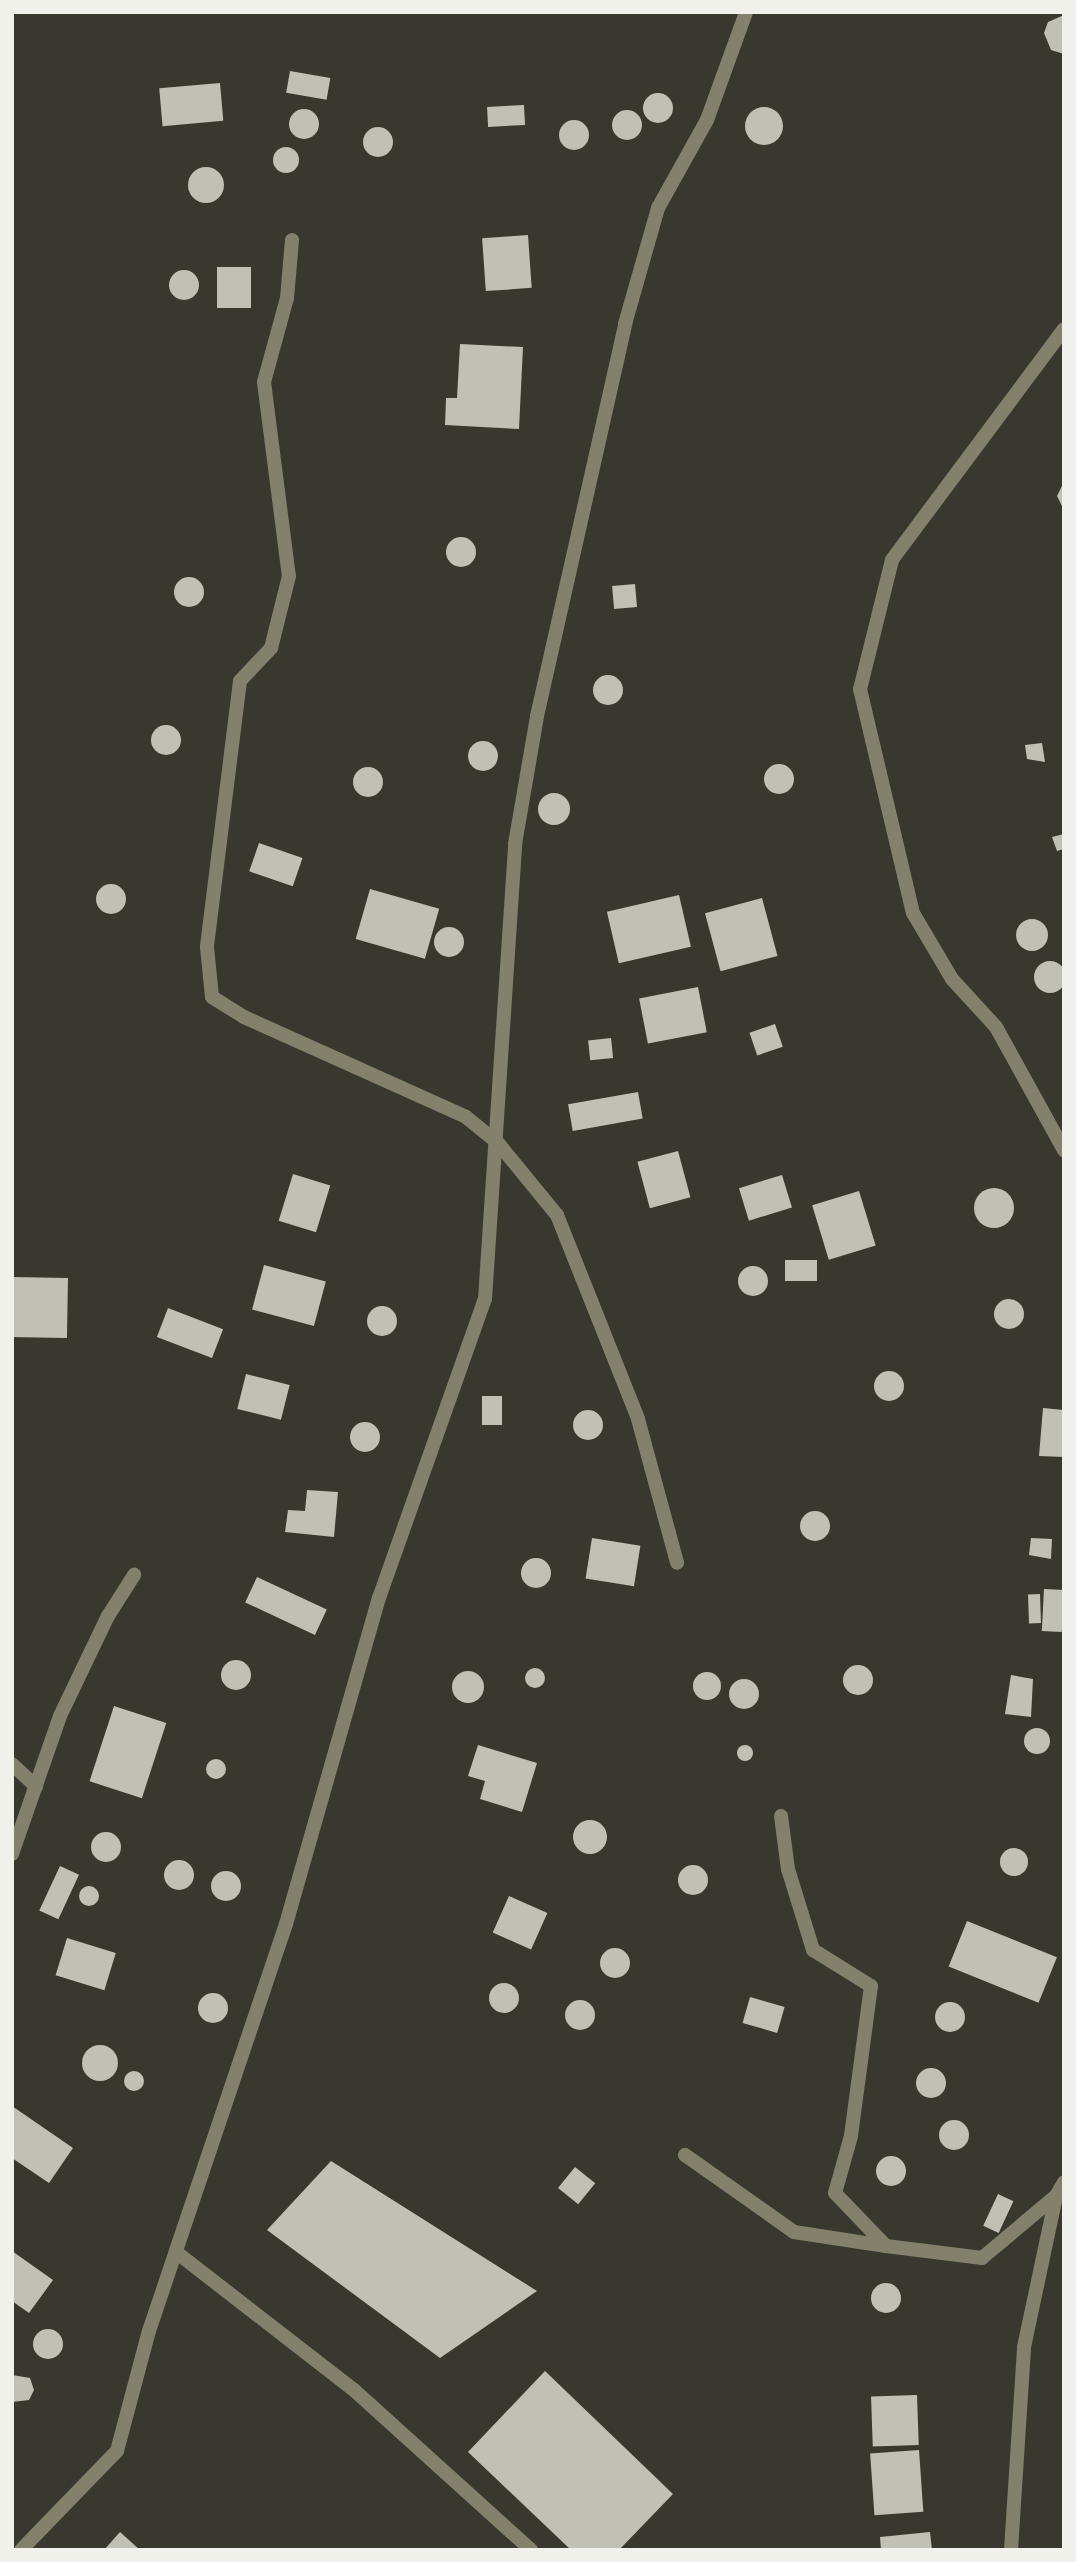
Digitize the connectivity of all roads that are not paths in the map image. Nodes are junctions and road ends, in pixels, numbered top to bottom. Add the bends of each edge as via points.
1 (746, 12) edge
2 (292, 240) dead end
3 (1064, 329) edge
4 (498, 1143) junction
5 (1064, 1150) edge
6 (677, 1563) dead end
7 (134, 1575) dead end
8 (12, 1763) edge
9 (36, 1786) junction
10 (781, 1816) dead end
11 (12, 1854) edge
12 (685, 2155) dead end
13 (1064, 2182) edge
14 (1056, 2196) junction
15 (886, 2246) junction
16 (176, 2252) junction
17 (20, 2550) edge
18 (531, 2550) edge
19 (1011, 2550) edge

1 - 4 street via 707,120 658,208 583,505 514,844
2 - 4 street via 286,298 264,382 289,576 271,648 240,681 207,947 212,997 244,1017 466,1117
3 - 5 street via 892,560 860,689 913,912 952,979 996,1027
4 - 6 street via 557,1215 638,1419
4 - 16 street via 485,1299 379,1598 286,1924
7 - 9 street via 108,1616 60,1716
8 - 9 street
9 - 11 street
10 - 15 street via 788,1869 813,1950 870,1986 851,2136 835,2193
12 - 15 street via 794,2232
13 - 14 street
14 - 15 street via 982,2259
14 - 19 street via 1024,2347
16 - 17 street via 117,2451
16 - 18 street via 354,2390

